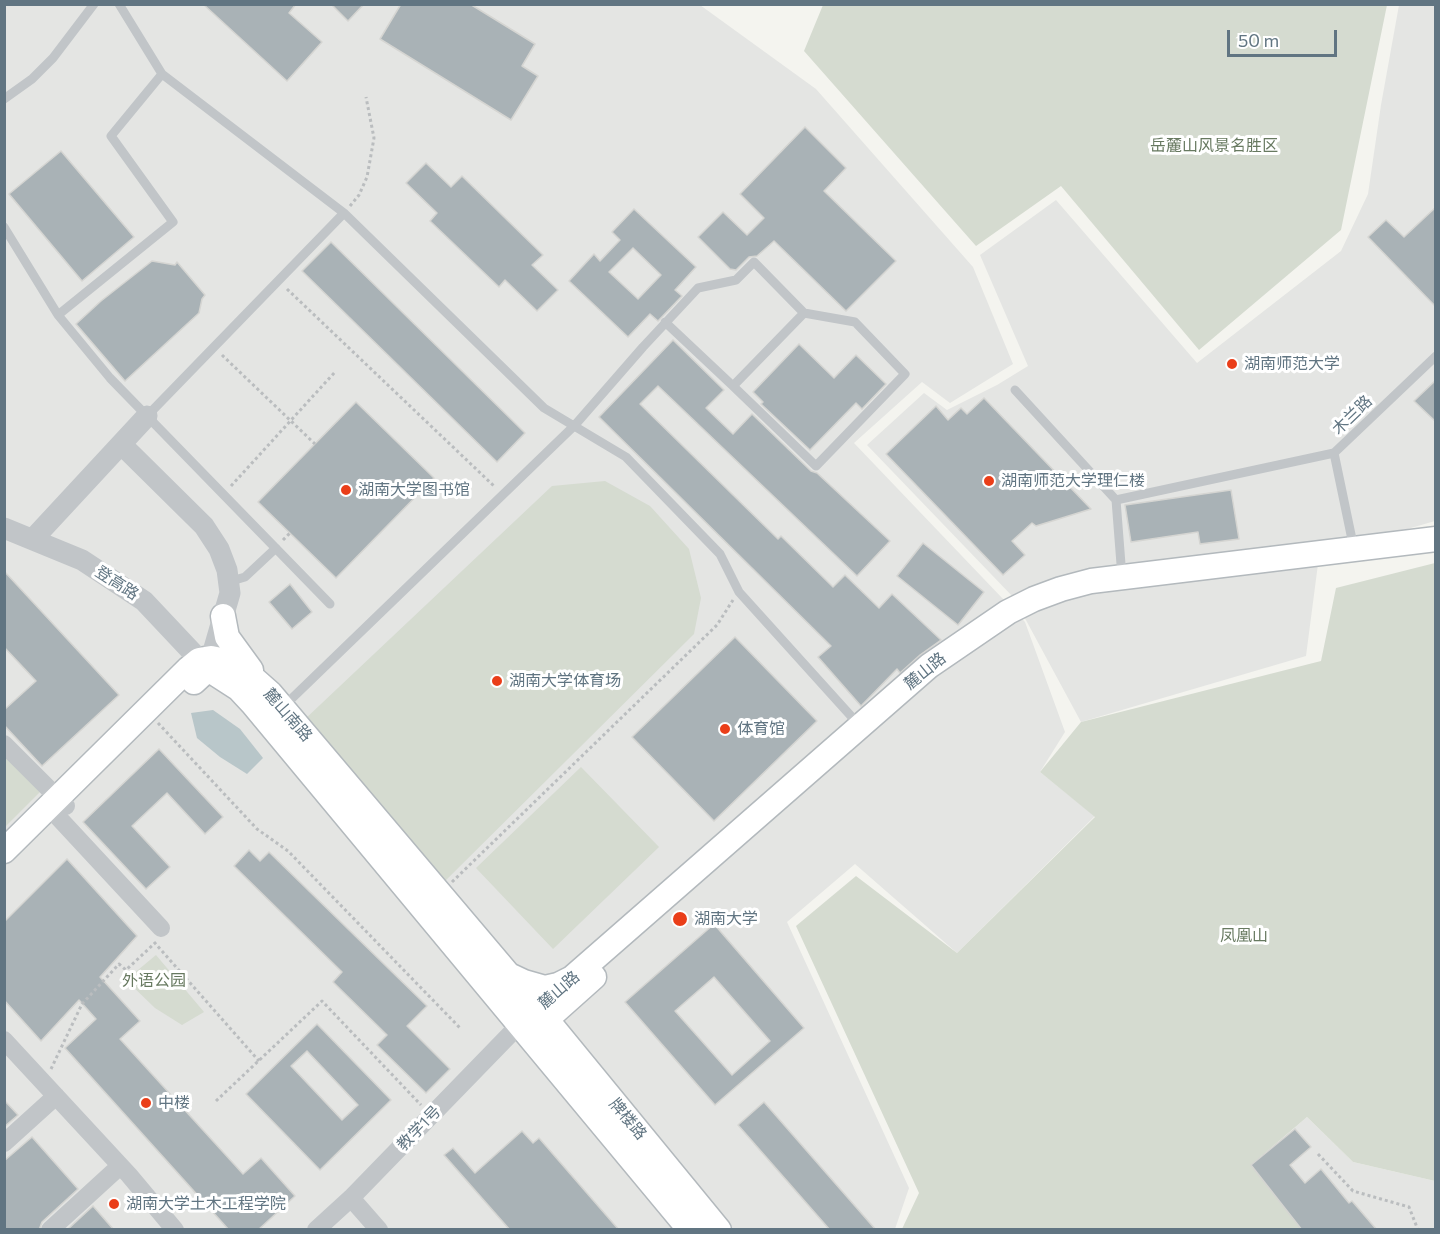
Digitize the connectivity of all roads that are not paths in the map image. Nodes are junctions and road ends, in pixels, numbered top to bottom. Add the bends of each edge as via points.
1 (94, 4) edge
2 (119, 4) edge
3 (162, 74) junction
4 (4, 99) edge
5 (344, 213) junction
6 (4, 227) edge
7 (804, 313) junction
8 (58, 315) junction
9 (665, 322) junction
10 (1436, 356) edge
11 (733, 386) junction
12 (1015, 390) dead end
13 (147, 416) junction
14 (575, 425) junction
15 (121, 444) junction
16 (1334, 453) junction
17 (1116, 500) junction
18 (4, 528) edge
19 (33, 539) junction
20 (1436, 539) edge
21 (276, 548) junction
22 (1354, 549) junction
23 (1436, 551) edge
24 (1122, 577) junction
25 (228, 582) junction
26 (330, 604) dead end
27 (223, 616) junction
28 (206, 662) junction
29 (276, 700) junction
30 (860, 726) junction
31 (4, 744) edge
32 (60, 806) junction
33 (4, 851) edge
34 (4, 869) edge
35 (158, 936) road end
36 (507, 974) junction
37 (577, 983) junction
38 (533, 1022) junction
39 (4, 1040) edge
40 (572, 1052) junction
41 (50, 1089) junction
42 (4, 1143) edge
43 (120, 1166) junction
44 (351, 1198) junction
45 (50, 1230) edge
46 (175, 1230) edge
47 (316, 1230) edge
48 (379, 1230) edge
49 (690, 1230) edge
50 (719, 1230) edge

1 - 4 lane via 53,58
2 - 3 lane
3 - 5 lane
3 - 8 lane via 111,136 173,222
5 - 13 lane
5 - 14 lane via 544,408
6 - 8 lane
7 - 9 lane via 754,262 736,280 698,288
7 - 11 lane
7 - 11 lane via 855,322 905,374 816,466
8 - 13 lane
9 - 11 lane
9 - 14 lane
10 - 16 lane, 木兰路
12 - 17 lane
13 - 15 street
13 - 21 lane
14 - 29 lane
14 - 30 lane via 626,457 720,554 739,592
15 - 19 street
15 - 25 street via 204,526 219,549
16 - 17 lane
16 - 22 lane, 木兰路
17 - 24 lane
18 - 19 street, 登高路
19 - 28 street, 登高路 via 82,560 144,601
20 - 22 main road, 麓山路
21 - 25 lane via 245,577
21 - 26 lane
22 - 24 main road, 麓山路
23 - 37 main road, 麓山路 via 1100,592 1029,616 938,676
24 - 30 main road, 麓山路 via 1061,589 1008,612 929,666
25 - 27 street via 230,593
27 - 28 street
27 - 29 main road via 232,645
28 - 29 main road, 麓山南路 via 230,662
28 - 32 main road
28 - 32 main road via 155,719
28 - 38 main road, 麓山南路 via 253,704
29 - 36 main road, 麓山南路
30 - 37 main road, 麓山路
31 - 32 street
32 - 33 main road
32 - 34 main road
32 - 35 street
36 - 37 main road via 545,988
36 - 38 main road, 麓山南路
37 - 38 main road, 麓山路
37 - 40 main road via 565,1017
38 - 40 main road, 牌楼路
38 - 44 street, 教学1号 via 431,1116
38 - 49 main road, 牌楼路
39 - 41 street
40 - 50 main road, 牌楼路
41 - 42 street
41 - 43 street
43 - 45 street
43 - 46 street
44 - 47 street, 教学1号
44 - 48 street

